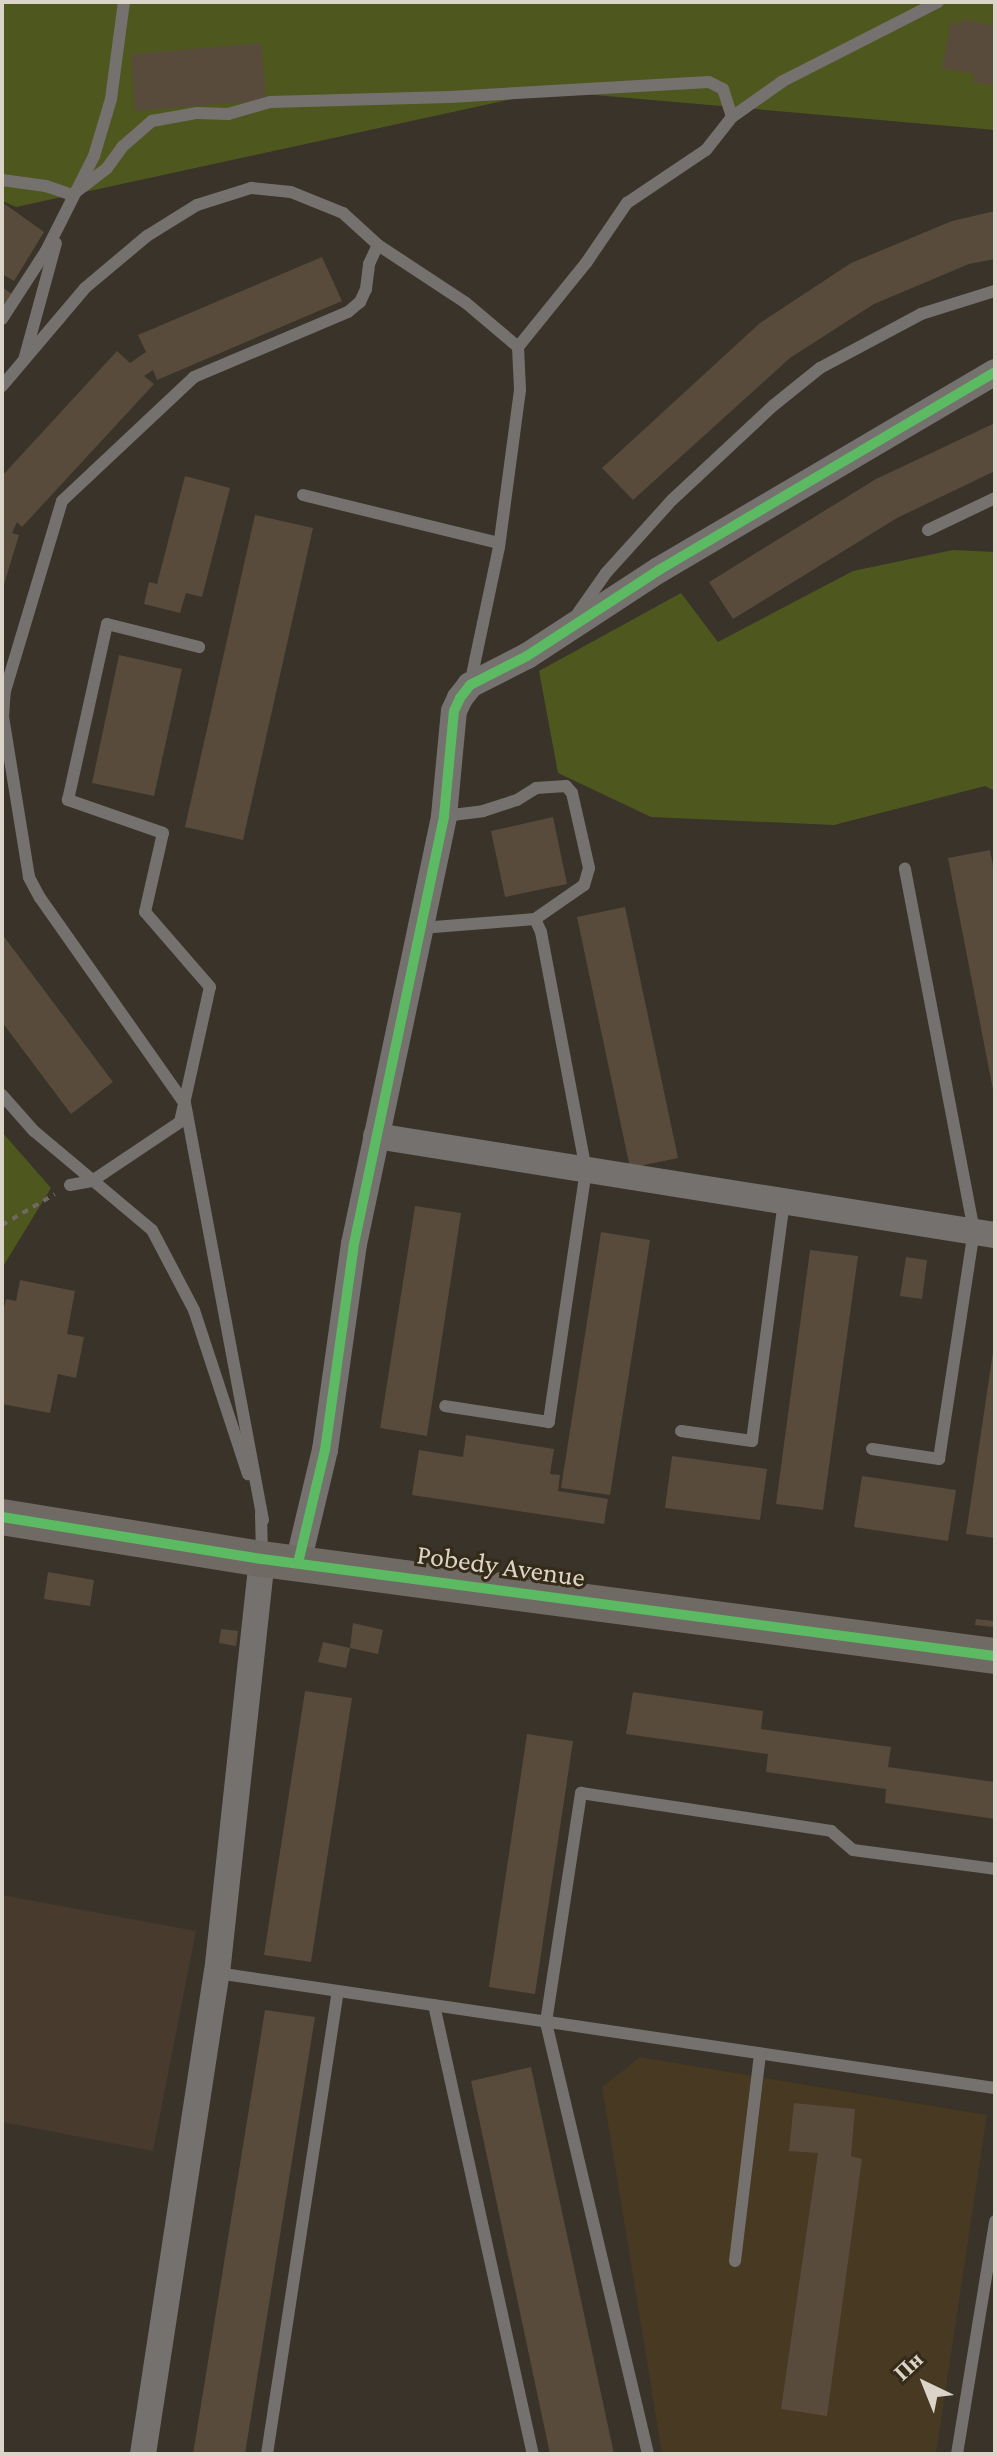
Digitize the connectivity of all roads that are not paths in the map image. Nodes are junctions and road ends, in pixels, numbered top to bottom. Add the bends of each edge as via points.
1 (124, 2) edge
2 (938, 2) edge
3 (732, 117) junction
4 (2, 180) edge
5 (72, 195) junction
6 (378, 245) junction
7 (995, 291) edge
8 (2, 319) edge
9 (518, 347) junction
10 (23, 364) junction
11 (995, 372) edge
12 (2, 386) edge
13 (303, 495) dead end
14 (995, 498) edge
15 (928, 530) dead end
16 (499, 543) junction
17 (564, 632) junction
18 (199, 647) dead end
19 (470, 685) junction
20 (444, 816) junction
21 (905, 868) dead end
22 (535, 919) junction
23 (421, 928) junction
24 (2, 1095) edge
25 (185, 1104) junction
26 (376, 1136) junction
27 (586, 1170) junction
28 (92, 1181) junction
29 (70, 1185) road end
30 (784, 1201) junction
31 (984, 1233) edge
32 (445, 1406) dead end
33 (681, 1431) dead end
34 (872, 1449) dead end
35 (2, 1517) edge
36 (263, 1520) junction
37 (262, 1559) junction
38 (298, 1563) junction
39 (995, 1656) edge
40 (995, 1869) edge
41 (217, 1973) junction
42 (338, 1991) junction
43 (434, 2005) junction
44 (546, 2022) junction
45 (760, 2054) junction
46 (995, 2088) edge
47 (995, 2221) edge
48 (735, 2261) dead end
49 (143, 2454) edge
50 (267, 2454) edge
51 (533, 2454) edge
52 (648, 2454) edge
53 (957, 2454) edge

1 - 5 lane via 111,99 94,156
2 - 3 lane via 783,81
3 - 5 lane via 723,89 709,82 270,102 228,114 152,121
3 - 9 lane via 706,150 627,203
4 - 5 lane
5 - 8 lane via 46,251
5 - 10 lane
6 - 9 lane via 466,303
6 - 10 lane via 343,213 291,192 251,188 197,205 147,236 85,288
6 - 25 lane via 366,289 348,312 194,377 62,501 5,691 3,717 29,877
7 - 17 lane via 921,314 820,368 672,500 606,573
9 - 16 lane via 520,390
10 - 12 lane
11 - 17 street via 659,570
13 - 16 lane
14 - 15 lane
16 - 19 lane
17 - 19 street
18 - 25 lane via 107,624 68,800 163,833 145,912 210,987
19 - 20 street via 454,711
20 - 22 lane via 483,811 536,788 566,786 589,868 584,885
20 - 23 street
21 - 31 lane
22 - 23 lane
22 - 27 lane
23 - 26 street
24 - 28 lane
25 - 28 lane via 180,1122
25 - 36 lane
26 - 27 street
26 - 38 street via 354,1244 325,1450
27 - 30 street
27 - 32 lane via 549,1422
28 - 29 lane
28 - 36 lane via 152,1230 194,1310
30 - 31 street
30 - 33 lane via 752,1441
31 - 34 lane via 939,1459
35 - 37 street, Pobedy Avenue
36 - 37 lane
37 - 38 street, Pobedy Avenue
37 - 41 street
38 - 39 street, Pobedy Avenue
40 - 44 lane via 853,1850 831,1831 581,1793
41 - 42 lane
41 - 49 street
42 - 43 lane
42 - 50 lane
43 - 44 lane
43 - 51 lane
44 - 45 lane
44 - 52 lane
45 - 46 lane
45 - 48 lane
47 - 53 lane

